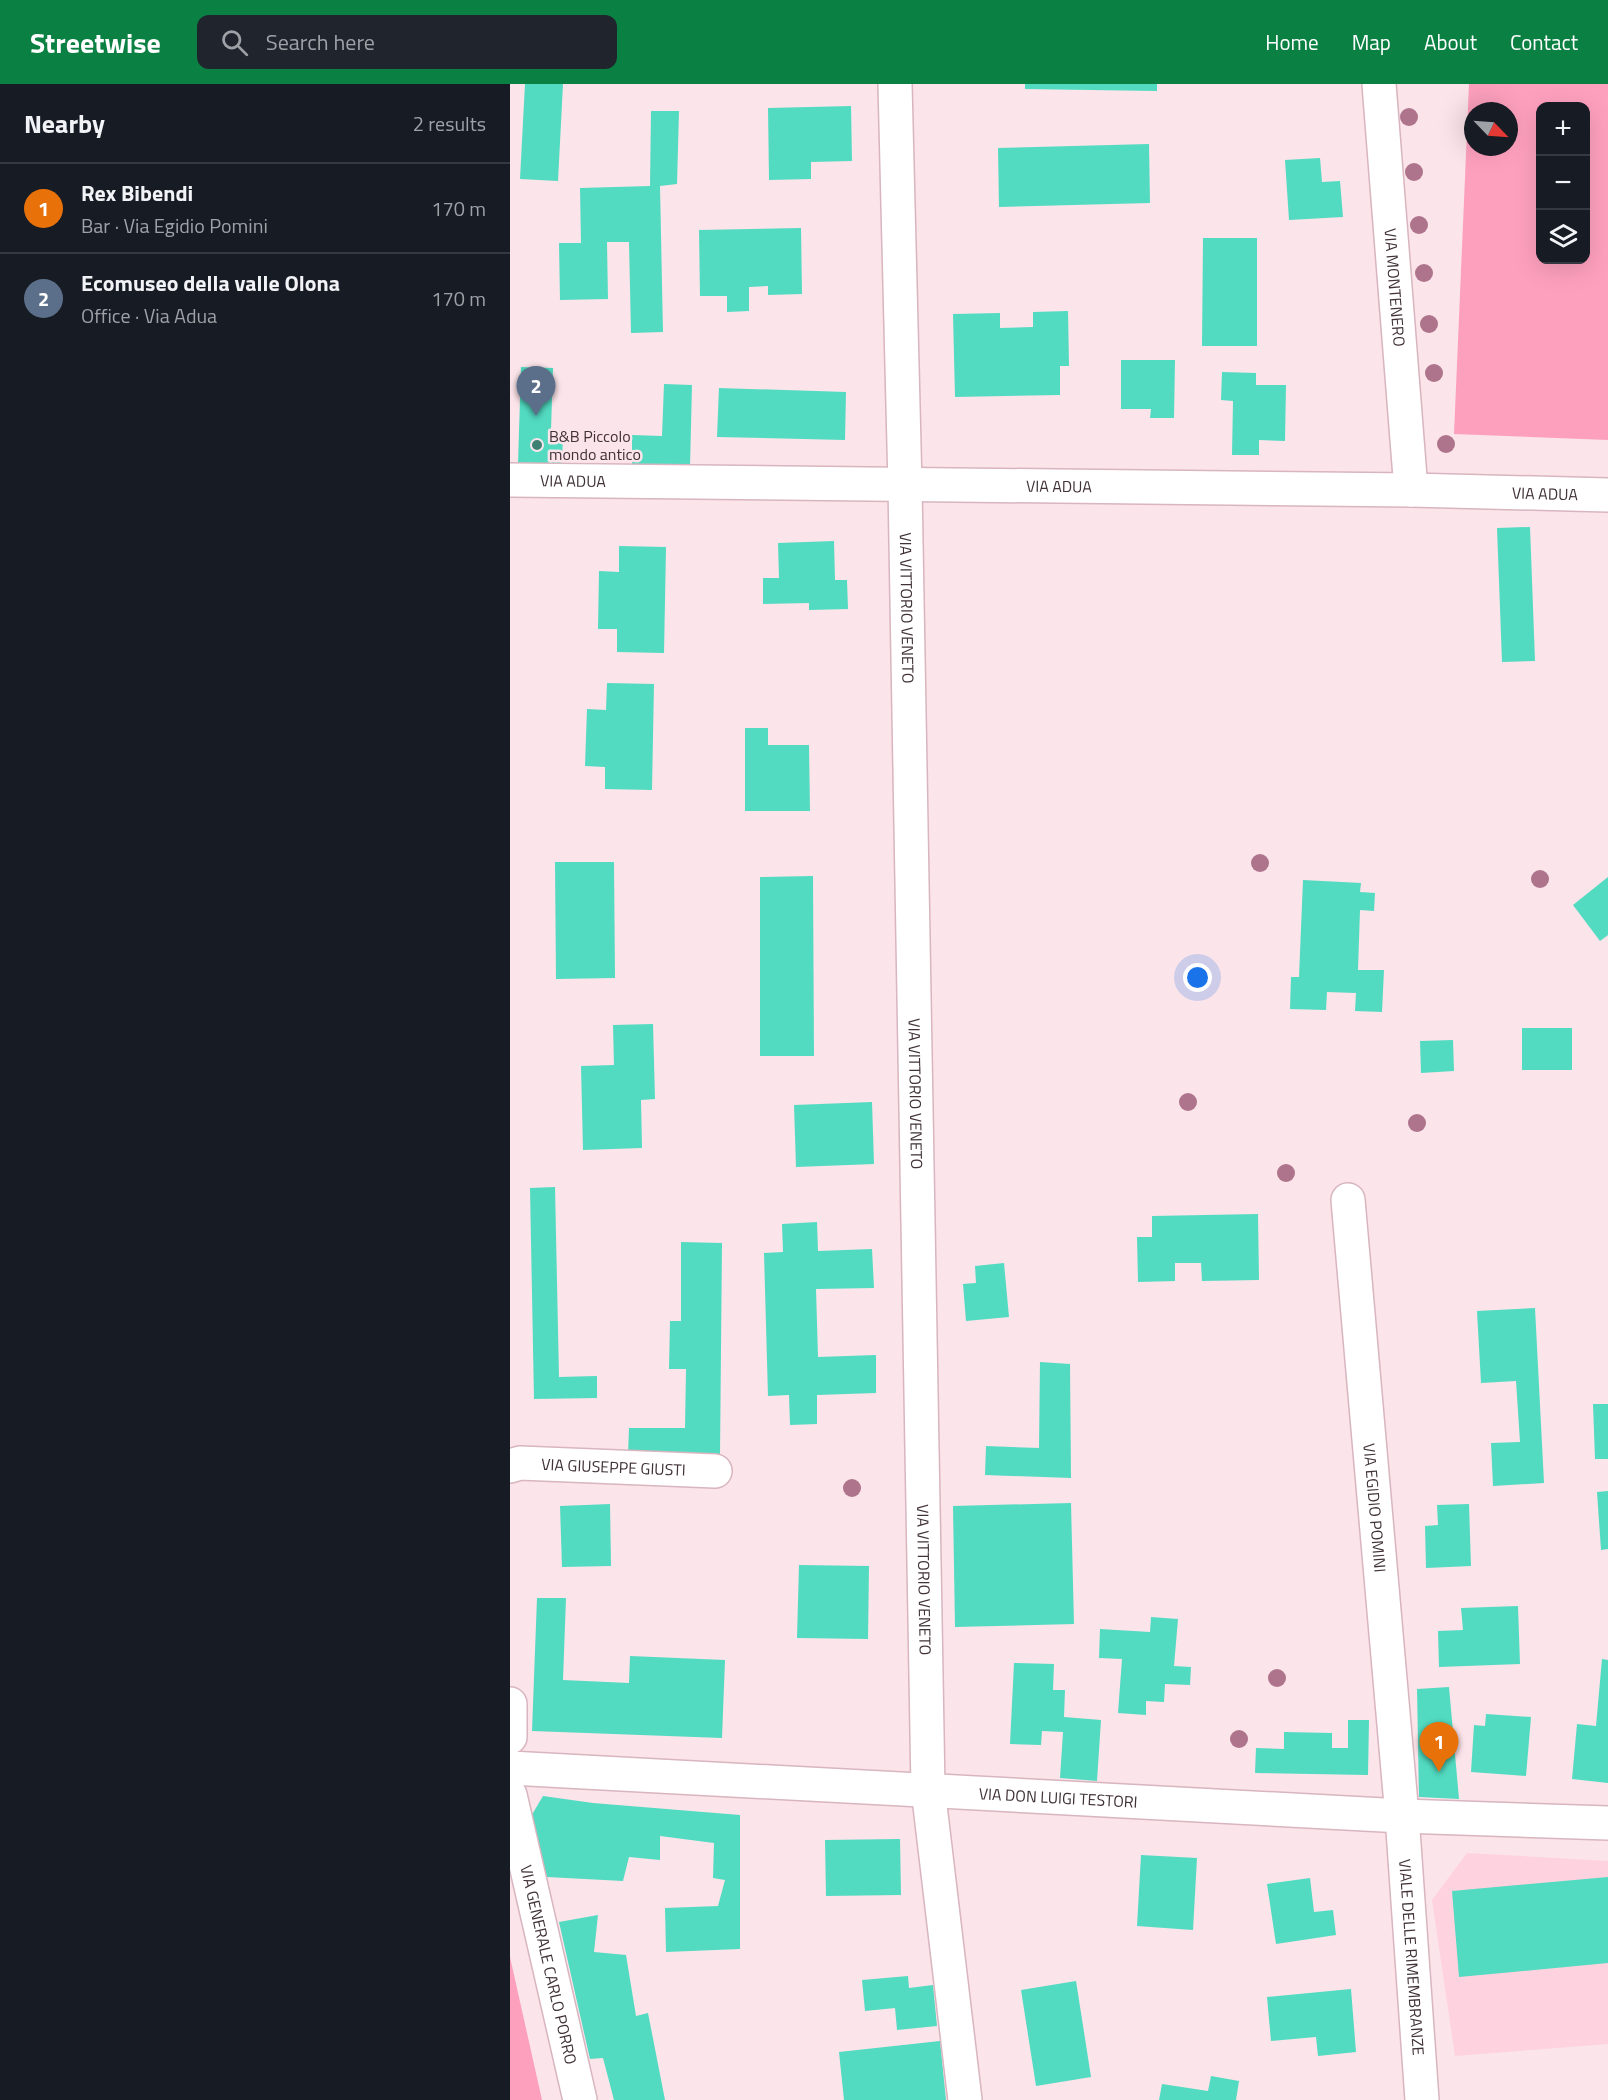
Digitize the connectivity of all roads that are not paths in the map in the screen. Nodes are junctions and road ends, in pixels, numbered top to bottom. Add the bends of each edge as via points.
1 (895, 84) edge
2 (1379, 84) edge
3 (510, 480) edge
4 (905, 486) junction
5 (1411, 490) junction
6 (1608, 495) edge
7 (1348, 1200) dead end
8 (510, 1466) edge
9 (715, 1472) dead end
10 (510, 1704) edge
11 (510, 1737) edge
12 (510, 1768) edge
13 (928, 1789) junction
14 (510, 1795) edge
15 (1402, 1816) junction
16 (1608, 1823) edge
17 (580, 2100) edge
18 (965, 2100) edge
19 (1422, 2100) edge

1 - 4 street, VIA VITTORIO VENETO
2 - 5 street, VIA MONTENERO
3 - 4 street, VIA ADUA
4 - 5 street, VIA ADUA
4 - 13 street, VIA VITTORIO VENETO
5 - 6 street, VIA ADUA
7 - 15 street, VIA EGIDIO POMINI
8 - 9 street, VIA GIUSEPPE GIUSTI via 520,1463
10 - 11 street
12 - 13 street, VIA DON LUIGI TESTORI
13 - 15 street, VIA DON LUIGI TESTORI
13 - 18 street, VIA VITTORIO VENETO
14 - 17 street, VIA GENERALE CARLO PORRO
15 - 16 street, VIA DON LUIGI TESTORI
15 - 19 street, VIALE DELLE RIMEMBRANZE

